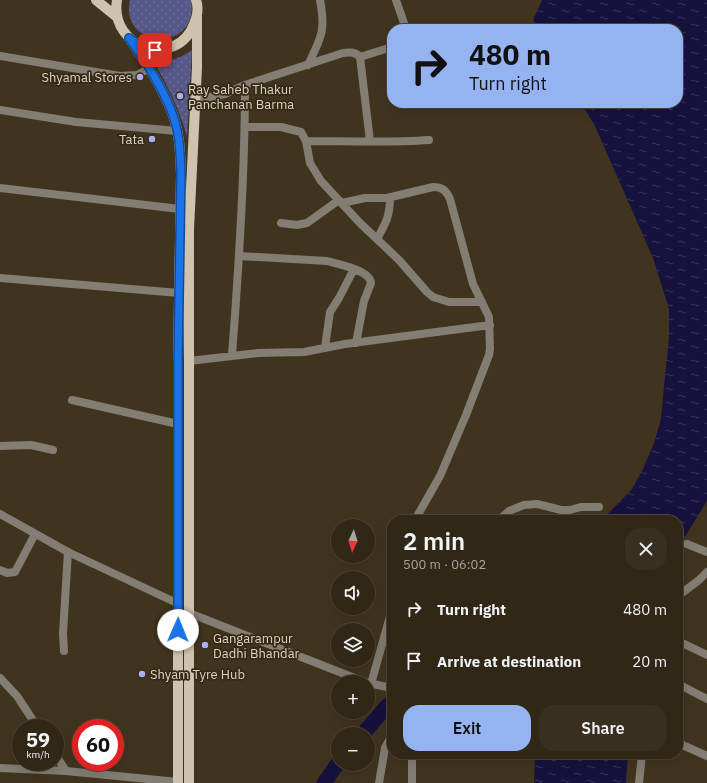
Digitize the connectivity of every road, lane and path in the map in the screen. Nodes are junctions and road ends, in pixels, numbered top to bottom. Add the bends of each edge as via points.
1 (96, 0) edge
2 (117, 0) edge
3 (320, 0) edge
4 (396, 0) edge
5 (197, 1) edge
6 (117, 17) junction
7 (197, 17) junction
8 (404, 24) edge
9 (129, 38) junction
10 (387, 49) edge
11 (0, 56) edge
12 (360, 57) junction
13 (308, 65) junction
14 (150, 68) junction
15 (245, 85) junction
16 (196, 100) junction
17 (0, 110) edge
18 (245, 127) junction
19 (177, 131) junction
20 (429, 140) dead end
21 (306, 141) junction
22 (370, 141) junction
23 (186, 178) junction
24 (0, 188) edge
25 (390, 197) junction
26 (340, 202) junction
27 (180, 208) junction
28 (281, 223) dead end
29 (377, 239) junction
30 (239, 256) junction
31 (354, 269) junction
32 (0, 278) edge
33 (179, 293) junction
34 (482, 302) junction
35 (490, 324) junction
36 (356, 343) junction
37 (325, 347) junction
38 (232, 356) junction
39 (189, 362) junction
40 (72, 400) dead end
41 (178, 424) junction
42 (0, 446) edge
43 (53, 450) dead end
44 (599, 507) dead end
45 (0, 514) edge
46 (418, 515) edge
47 (505, 515) edge
48 (35, 534) junction
49 (687, 544) dead end
50 (68, 552) junction
51 (707, 552) edge
52 (0, 570) edge
53 (707, 572) edge
54 (683, 592) edge
55 (179, 604) junction
56 (189, 613) junction
57 (387, 624) edge
58 (683, 643) edge
59 (64, 651) dead end
60 (707, 655) edge
61 (189, 672) junction
62 (178, 673) junction
63 (348, 675) edge
64 (371, 675) edge
65 (0, 678) edge
66 (375, 684) edge
67 (387, 687) edge
68 (683, 687) edge
69 (707, 699) edge
70 (32, 719) edge
71 (387, 744) edge
72 (683, 745) edge
73 (707, 756) edge
74 (412, 759) edge
75 (642, 759) edge
76 (0, 768) edge
77 (64, 768) edge
78 (66, 771) junction
79 (178, 782) edge
80 (189, 783) edge
81 (379, 783) edge
82 (412, 783) edge
83 (640, 783) edge

1 - 6 main road
2 - 6 main road
3 - 13 street via 322,33
4 - 8 street
5 - 7 main road
6 - 9 main road via 121,29
7 - 9 main road via 192,30 182,41 169,48 155,50 141,46
7 - 16 main road
9 - 14 main road
10 - 12 street
11 - 14 street via 120,76 137,75
12 - 13 street via 356,53 343,53
12 - 22 street
13 - 15 street
14 - 19 main road via 174,118
15 - 16 street via 225,94
15 - 18 street
16 - 23 main road
17 - 19 street via 76,122
18 - 21 street via 287,128 301,132
18 - 30 street
19 - 23 main road
20 - 22 street
21 - 22 street
21 - 26 street via 310,163 321,181
23 - 27 main road
23 - 39 main road
24 - 27 street
25 - 26 street
25 - 29 street via 390,212
25 - 34 street via 433,187 447,192 473,284
26 - 28 street via 307,222 297,225
26 - 29 street
27 - 33 main road
29 - 34 street via 433,297 449,302
30 - 31 street via 327,261
30 - 38 street
31 - 36 street via 366,274 371,280
31 - 37 street via 330,312
32 - 33 street
33 - 41 main road
34 - 35 street
35 - 36 street
35 - 46 street via 489,355 466,416 440,476
36 - 37 street
37 - 38 street via 304,352
38 - 39 street
39 - 56 main road
40 - 41 street
41 - 55 main road
42 - 43 street via 31,445
44 - 47 street via 562,510 537,504 524,505
45 - 48 street
48 - 50 street
48 - 52 street via 15,572 7,573
49 - 51 street
50 - 55 street
50 - 59 street
53 - 54 street
55 - 62 main road
56 - 61 main road
56 - 63 street
57 - 64 street
58 - 60 street
61 - 62 main road
61 - 80 main road
62 - 79 main road
65 - 70 street via 17,696
66 - 67 street
68 - 69 street
71 - 81 street
72 - 73 street
74 - 82 street
75 - 83 street
76 - 78 street
77 - 78 street
78 - 79 street

